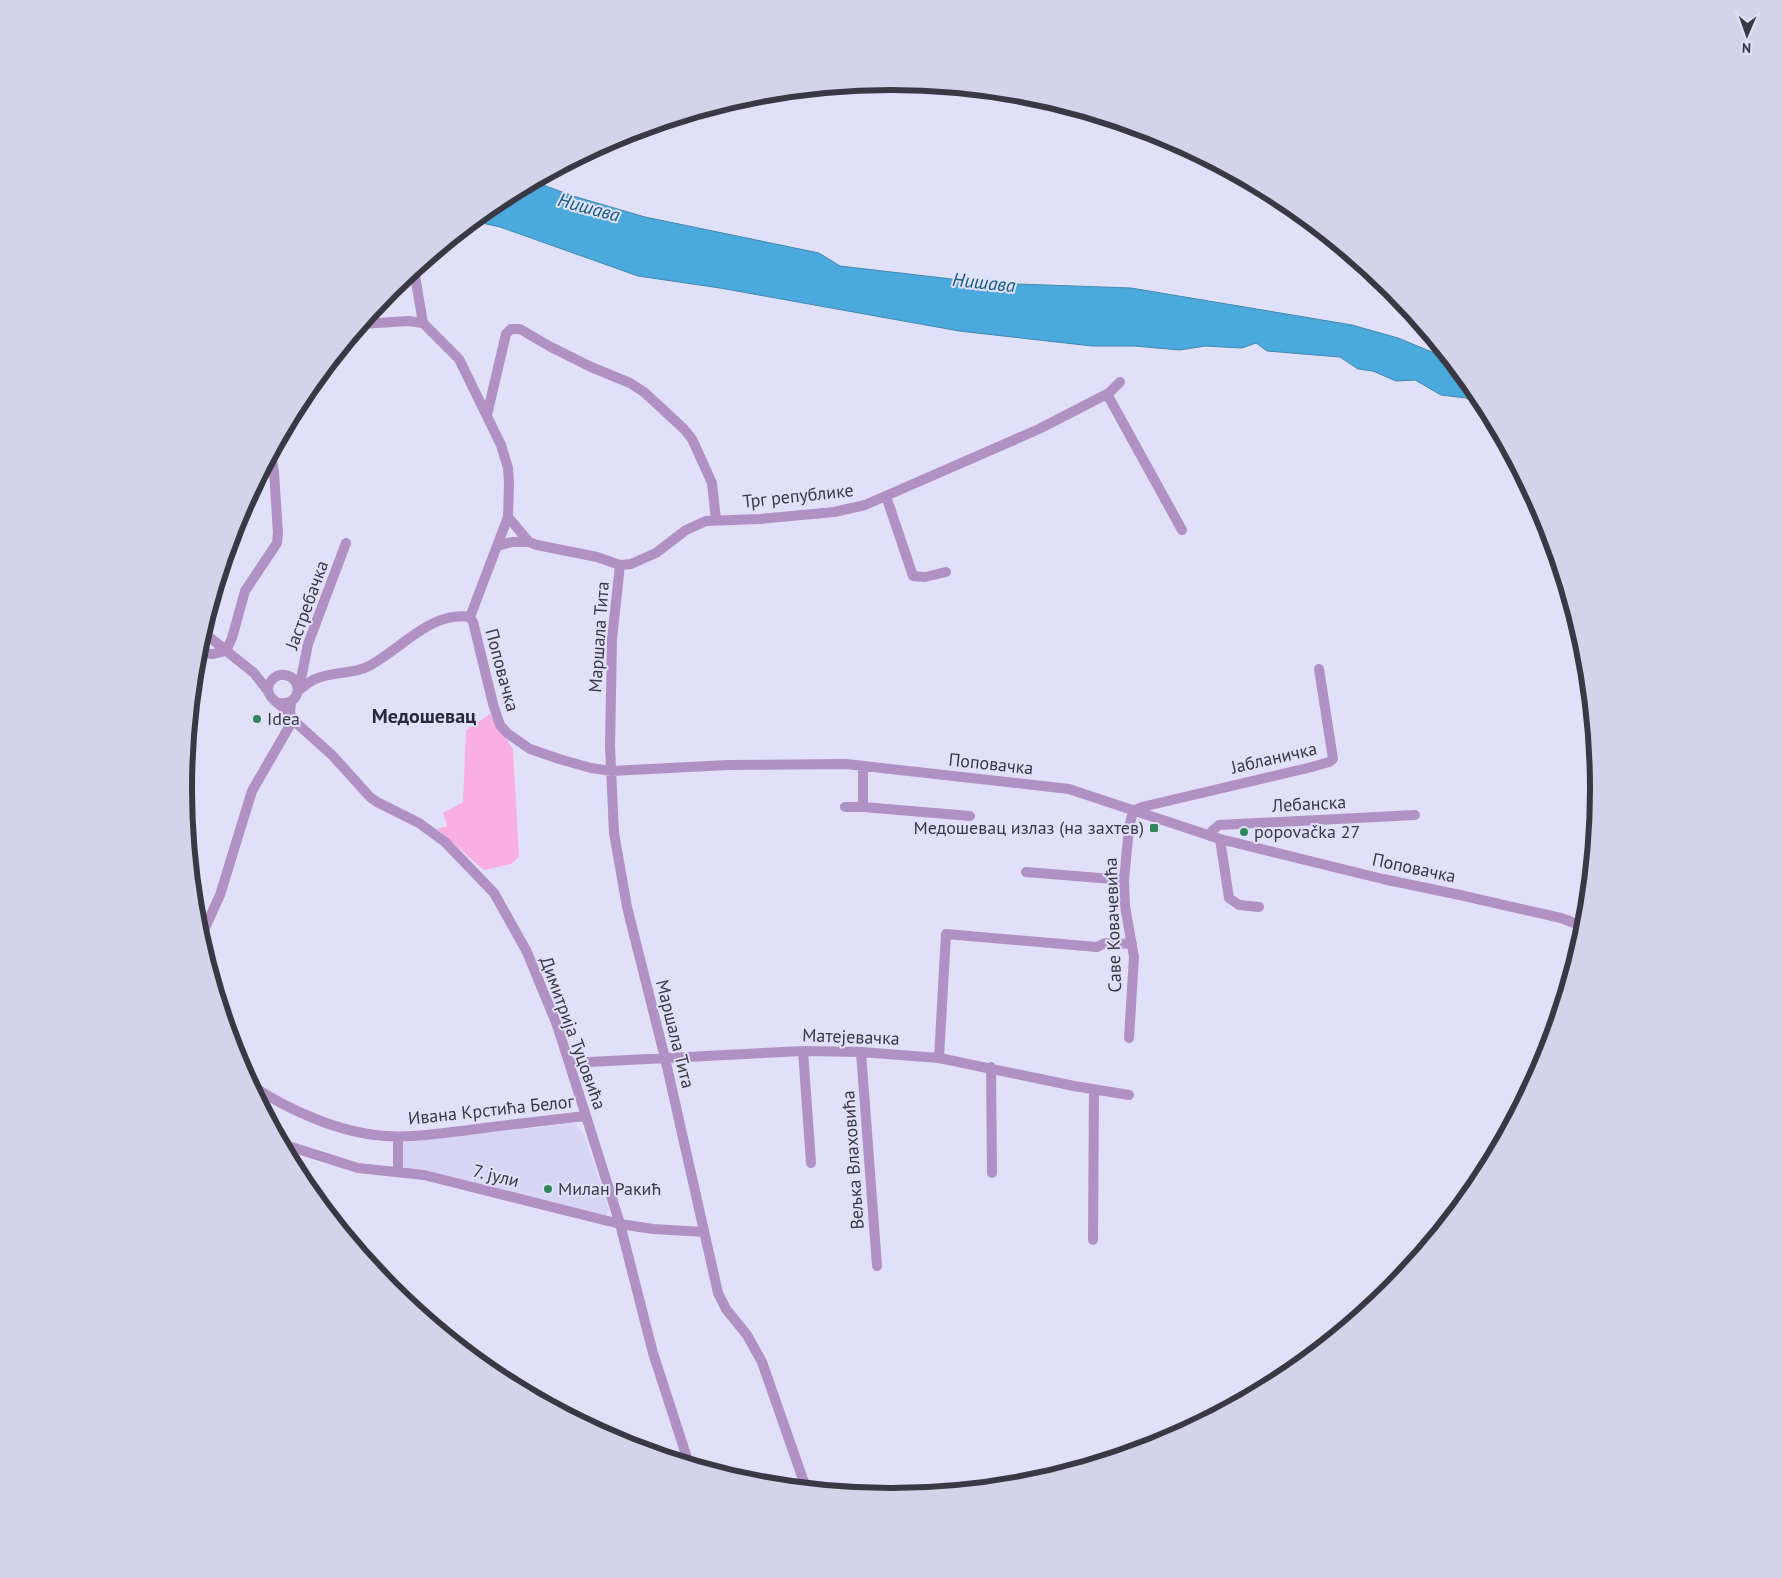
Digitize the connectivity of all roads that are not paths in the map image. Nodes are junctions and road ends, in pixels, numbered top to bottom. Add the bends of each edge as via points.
1 (415, 277) edge
2 (370, 323) edge
3 (423, 323) junction
4 (1120, 382) dead end
5 (1107, 394) junction
6 (487, 414) junction
7 (272, 464) edge
8 (886, 496) junction
9 (508, 517) junction
10 (716, 520) junction
11 (1182, 530) dead end
12 (529, 542) junction
13 (346, 543) dead end
14 (497, 546) junction
15 (620, 565) junction
16 (946, 572) dead end
17 (470, 617) junction
18 (209, 637) edge
19 (226, 651) junction
20 (205, 653) edge
21 (1319, 669) dead end
22 (254, 673) junction
23 (277, 676) junction
24 (297, 679) junction
25 (314, 680) junction
26 (268, 691) junction
27 (298, 691) junction
28 (291, 702) junction
29 (280, 704) junction
30 (292, 717) junction
31 (863, 766) junction
32 (611, 771) junction
33 (845, 807) dead end
34 (863, 807) junction
35 (1133, 811) junction
36 (1415, 815) dead end
37 (970, 816) dead end
38 (1215, 838) junction
39 (1026, 872) dead end
40 (1124, 880) junction
41 (1259, 907) dead end
42 (1577, 924) edge
43 (205, 927) edge
44 (1132, 944) junction
45 (1129, 1038) dead end
46 (803, 1051) junction
47 (861, 1052) junction
48 (665, 1058) junction
49 (940, 1058) junction
50 (570, 1063) junction
51 (991, 1068) junction
52 (1094, 1090) junction
53 (261, 1091) edge
54 (1129, 1095) dead end
55 (586, 1116) junction
56 (398, 1137) junction
57 (292, 1147) edge
58 (811, 1163) dead end
59 (398, 1172) junction
60 (992, 1173) dead end
61 (620, 1224) junction
62 (704, 1232) junction
63 (1093, 1240) dead end
64 (877, 1266) dead end
65 (687, 1457) edge
66 (804, 1482) edge

1 - 3 street
2 - 3 street via 408,320
3 - 6 street via 458,359
4 - 5 street, Трг републике
5 - 8 street, Трг републике
5 - 11 street
6 - 9 street via 508,468
6 - 10 street via 506,334 511,329 520,329 644,392 684,428 712,483
7 - 19 street via 276,543 245,591
8 - 10 street, Трг републике via 834,512
8 - 16 street via 913,576
9 - 12 street
9 - 14 street
10 - 15 street, Трг републике via 686,530 645,559
12 - 14 street
12 - 15 street, Трг републике
13 - 24 street, Јастребачка
14 - 17 street
15 - 32 street, Маршала Тита via 612,639
17 - 25 street via 445,619 407,639 368,666
17 - 32 street, Поповачка via 498,721 503,729 544,755
18 - 19 street
19 - 20 street
19 - 22 street
21 - 35 street, Јабланичка via 1333,760 1142,806
22 - 23 street
22 - 26 street
23 - 24 street
23 - 26 street via 270,682
24 - 25 street
24 - 27 street
25 - 27 street
26 - 29 street
27 - 28 street
28 - 29 street
28 - 30 street
29 - 30 street, Димитрија Туцовића
30 - 43 street via 252,791 220,895
30 - 50 street, Димитрија Туцовића via 370,797 431,831 494,893 527,952
31 - 32 street, Поповачка via 728,765
31 - 34 street
31 - 35 street, Поповачка via 1069,789
32 - 48 street, Маршала Тита via 614,833 621,878
33 - 34 street
34 - 37 street
35 - 38 street, Поповачка
35 - 40 street, Саве Ковачевића
36 - 38 street, Лебанска via 1219,825 1212,831
38 - 41 street via 1229,898 1240,905
38 - 42 street, Поповачка
39 - 40 street
40 - 44 street, Саве Ковачевића
44 - 45 street, Саве Ковачевића
44 - 49 street via 1105,943 1097,947 946,934
46 - 47 street, Матејевачка
46 - 48 street, Матејевачка
46 - 58 street
47 - 49 street, Матејевачка
47 - 64 street, Вељка Влаховића
48 - 50 street, Матејевачка
48 - 62 street, Маршала Тита
49 - 51 street, Матејевачка
50 - 55 street, Димитрија Туцовића
51 - 52 street, Матејевачка
51 - 60 street
52 - 54 street, Матејевачка
52 - 63 street
53 - 56 street, Ивана Крстића Белог via 281,1104 341,1128
55 - 56 street, Ивана Крстића Белог
55 - 61 street, Димитрија Туцовића
56 - 59 street, Ивана Крстића Белог
57 - 59 street, 7. јули via 358,1168
59 - 61 street, 7. јули via 424,1175
61 - 62 street, 7. јули
61 - 65 street, Димитрија Туцовића via 653,1353
62 - 66 street, Маршала Тита via 718,1293 762,1362

